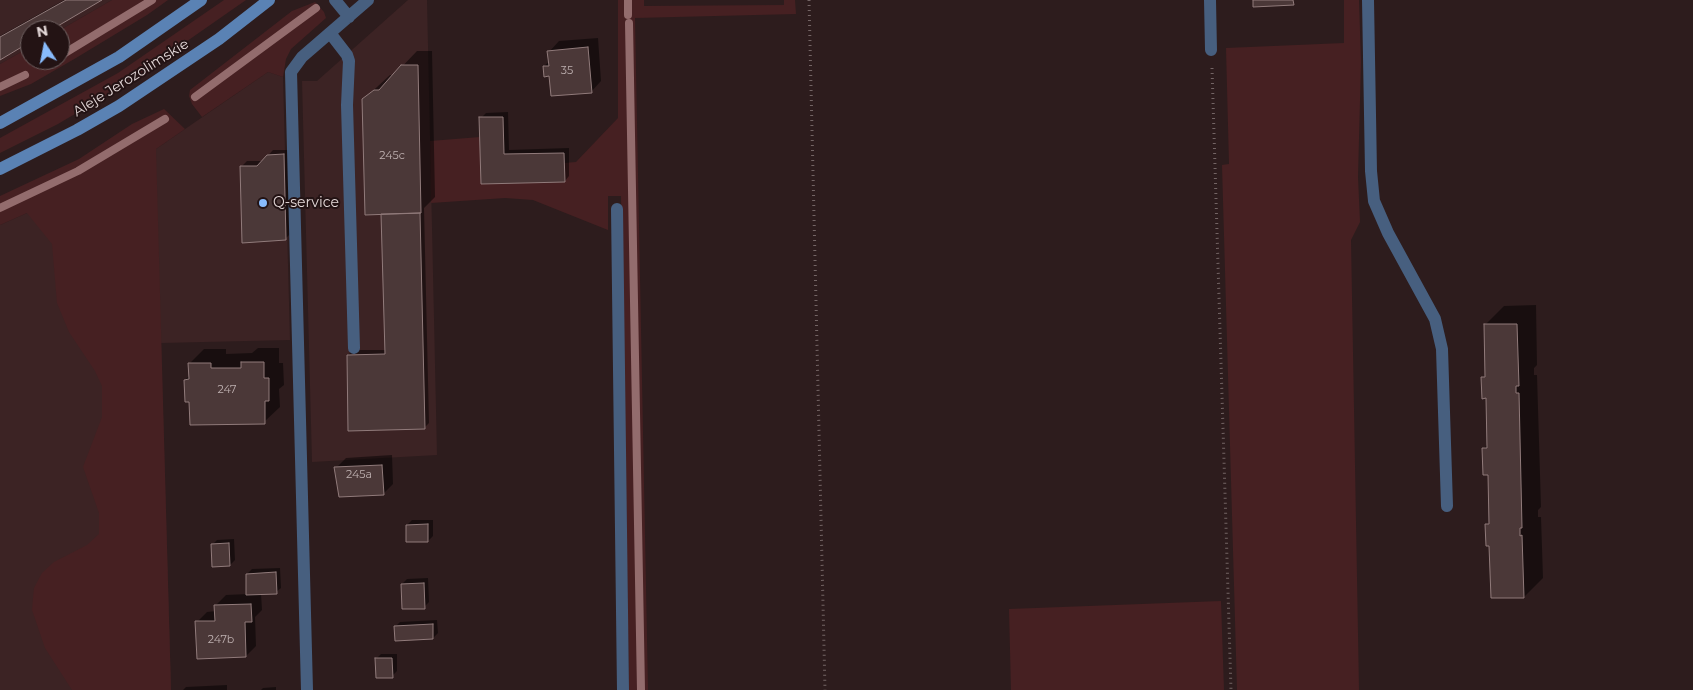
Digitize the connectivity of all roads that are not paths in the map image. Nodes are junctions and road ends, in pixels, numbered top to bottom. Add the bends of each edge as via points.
1 (201, 0) edge
2 (269, 0) edge
3 (335, 0) edge
4 (368, 0) edge
5 (1210, 0) edge
6 (1368, 0) edge
7 (349, 17) junction
8 (330, 33) junction
9 (1211, 50) road end
10 (0, 123) edge
11 (0, 169) edge
12 (617, 208) dead end
13 (354, 348) dead end
14 (1447, 506) dead end
15 (306, 690) edge
16 (623, 690) edge

1 - 10 main road, Aleje Jerozolimskie via 119,56
2 - 11 main road, Aleje Jerozolimskie via 219,39 119,106
3 - 7 lane
4 - 7 lane
5 - 9 lane
6 - 14 lane via 1374,201 1435,319 1440,342
7 - 8 lane
8 - 13 lane via 349,61 347,105
8 - 15 lane via 296,63 291,72
12 - 16 lane

